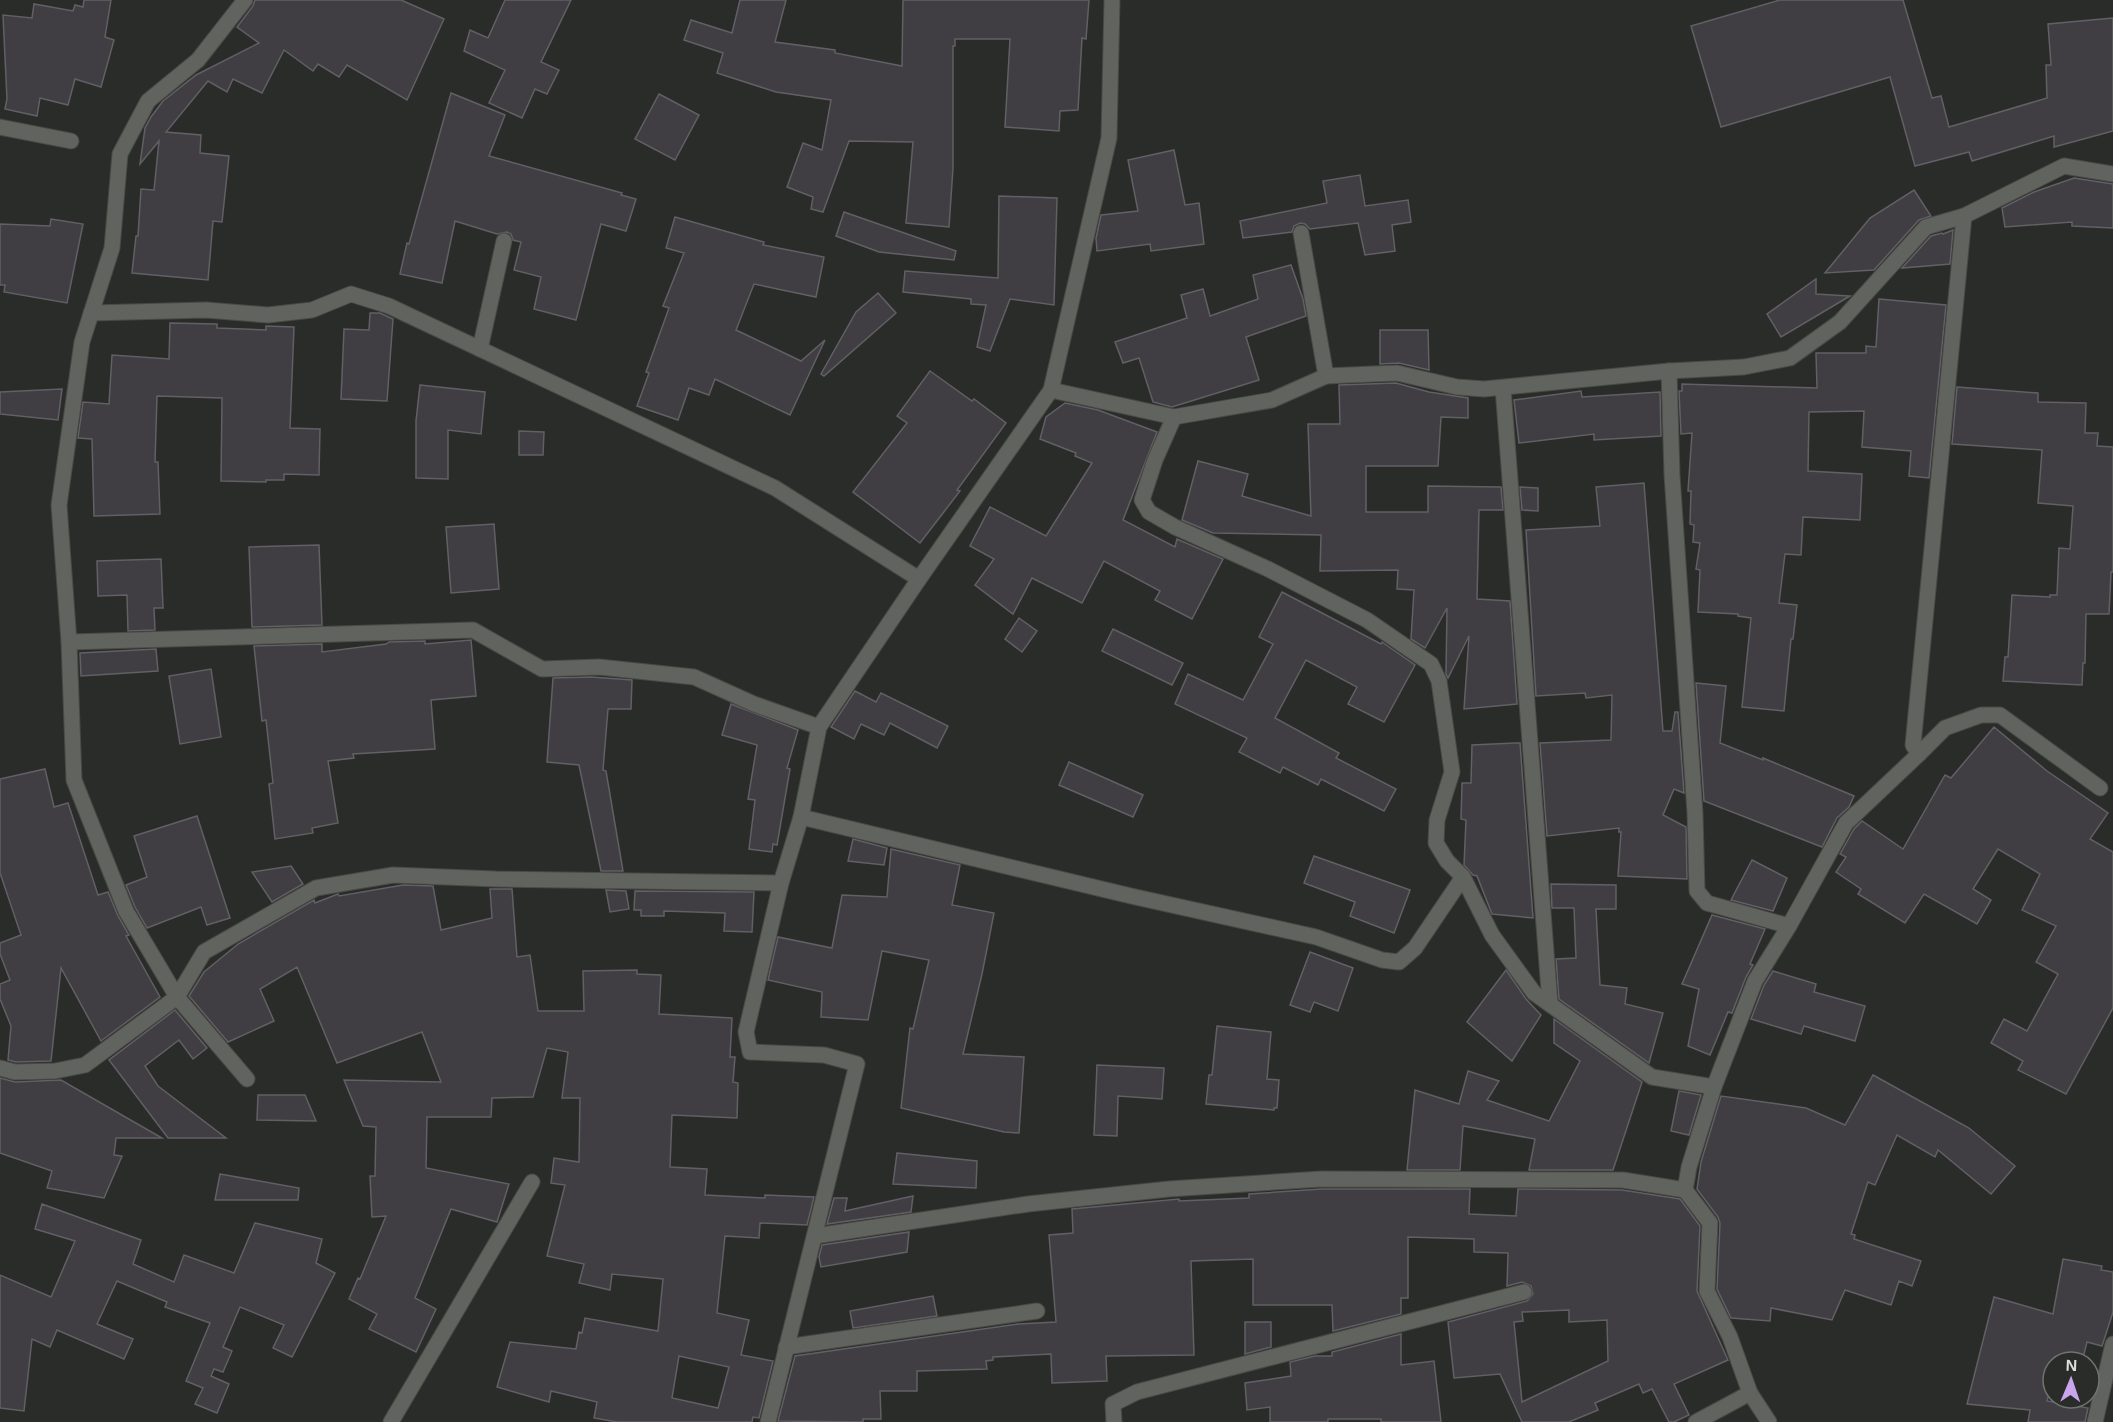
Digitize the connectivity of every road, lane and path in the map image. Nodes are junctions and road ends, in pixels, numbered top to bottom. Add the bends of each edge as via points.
1 (245, 0) edge
2 (1112, 0) edge
3 (0, 127) edge
4 (71, 141) dead end
5 (2113, 174) edge
6 (1964, 216) junction
7 (1301, 233) dead end
8 (504, 241) dead end
9 (91, 313) junction
10 (480, 349) junction
11 (1668, 371) junction
12 (1326, 376) junction
13 (1503, 388) junction
14 (1051, 390) junction
15 (1174, 417) junction
16 (919, 579) junction
17 (69, 642) junction
18 (819, 727) junction
19 (1919, 754) junction
20 (2100, 788) dead end
21 (801, 817) junction
22 (1463, 877) junction
23 (782, 883) junction
24 (1789, 926) junction
25 (177, 997) junction
26 (1550, 1004) junction
27 (0, 1068) edge
28 (247, 1079) dead end
29 (1714, 1087) junction
30 (532, 1182) dead end
31 (1685, 1190) junction
32 (815, 1236) junction
33 (1524, 1292) dead end
34 (1037, 1311) dead end
35 (2113, 1344) edge
36 (786, 1347) junction
37 (1750, 1393) junction
38 (391, 1422) edge
39 (768, 1422) edge
40 (1114, 1422) edge
41 (1696, 1422) edge
42 (1769, 1422) edge
43 (2095, 1422) edge

1 - 9 street via 198,60 148,101 120,154 112,248
2 - 14 street via 1109,138
3 - 4 street
5 - 6 street via 2064,166
6 - 11 street via 1926,227 1840,322 1790,358 1744,367
6 - 19 street via 1912,745
7 - 12 street
8 - 10 street
9 - 10 street via 206,310 268,315 312,310 351,294 389,306
9 - 17 street via 82,342 59,505
10 - 16 street via 775,488
11 - 13 street
11 - 24 street via 1697,891 1707,903
12 - 13 street via 1397,373 1457,387
12 - 15 street via 1272,400
13 - 26 street
14 - 15 street
14 - 16 street
15 - 22 street via 1142,501 1149,512 1367,620 1431,664 1439,681 1452,772 1437,820 1436,843
16 - 18 street
17 - 18 street via 473,630 542,669 599,667 694,677
17 - 25 street via 74,780 126,911
18 - 21 street
19 - 20 street via 1945,728 1981,715 2000,715
19 - 24 street via 1846,823
21 - 22 street via 1316,937 1399,962 1415,948
21 - 23 street
22 - 26 street via 1492,935 1533,993
23 - 25 street via 393,875 316,888 204,952
23 - 32 street via 746,1032 750,1052 824,1055 857,1064
24 - 29 street via 1755,981
25 - 27 street via 85,1065 55,1071
25 - 28 street
26 - 29 street via 1652,1077
29 - 31 street
30 - 38 street
31 - 32 street via 1623,1180 1321,1179 1040,1203
31 - 37 street via 1710,1223 1707,1291 1730,1337
32 - 36 street
33 - 40 street via 1137,1392 1113,1404
34 - 36 street
35 - 43 street
36 - 39 street
37 - 41 street
37 - 42 street

